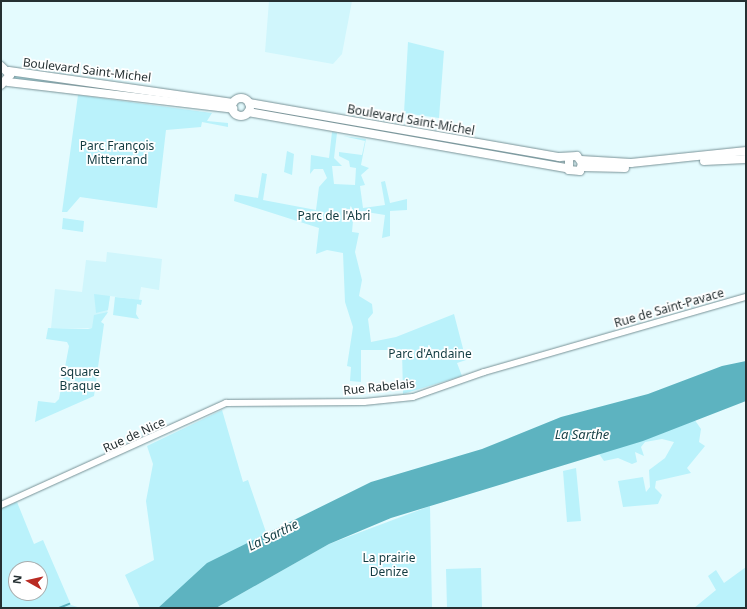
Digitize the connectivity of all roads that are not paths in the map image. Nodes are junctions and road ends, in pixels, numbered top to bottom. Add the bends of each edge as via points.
1 (1, 66) edge
2 (9, 71) junction
3 (4, 84) edge
4 (233, 106) junction
5 (248, 108) junction
6 (746, 151) edge
7 (569, 158) junction
8 (694, 159) junction
9 (746, 159) edge
10 (582, 164) junction
11 (567, 168) junction
12 (746, 297) edge
13 (599, 340) joint
14 (226, 403) joint
15 (1, 505) edge

1 - 2 main road
2 - 3 main road
2 - 4 main road, Boulevard Saint-Michel
3 - 4 main road, Boulevard Saint-Michel
4 - 5 main road via 240,98
4 - 5 main road via 240,116
5 - 7 main road, Boulevard Saint-Michel
5 - 11 main road, Boulevard Saint-Michel
6 - 8 main road
7 - 10 main road, Boulevard Saint-Michel
7 - 11 main road
8 - 9 main road
8 - 10 main road via 605,169
10 - 11 main road, Boulevard Saint-Michel via 574,172
12 - 13 street, Rue de Saint-Pavace
13 - 14 street, Rue Rabelais via 413,397 364,402
14 - 15 street, Rue de Nice

